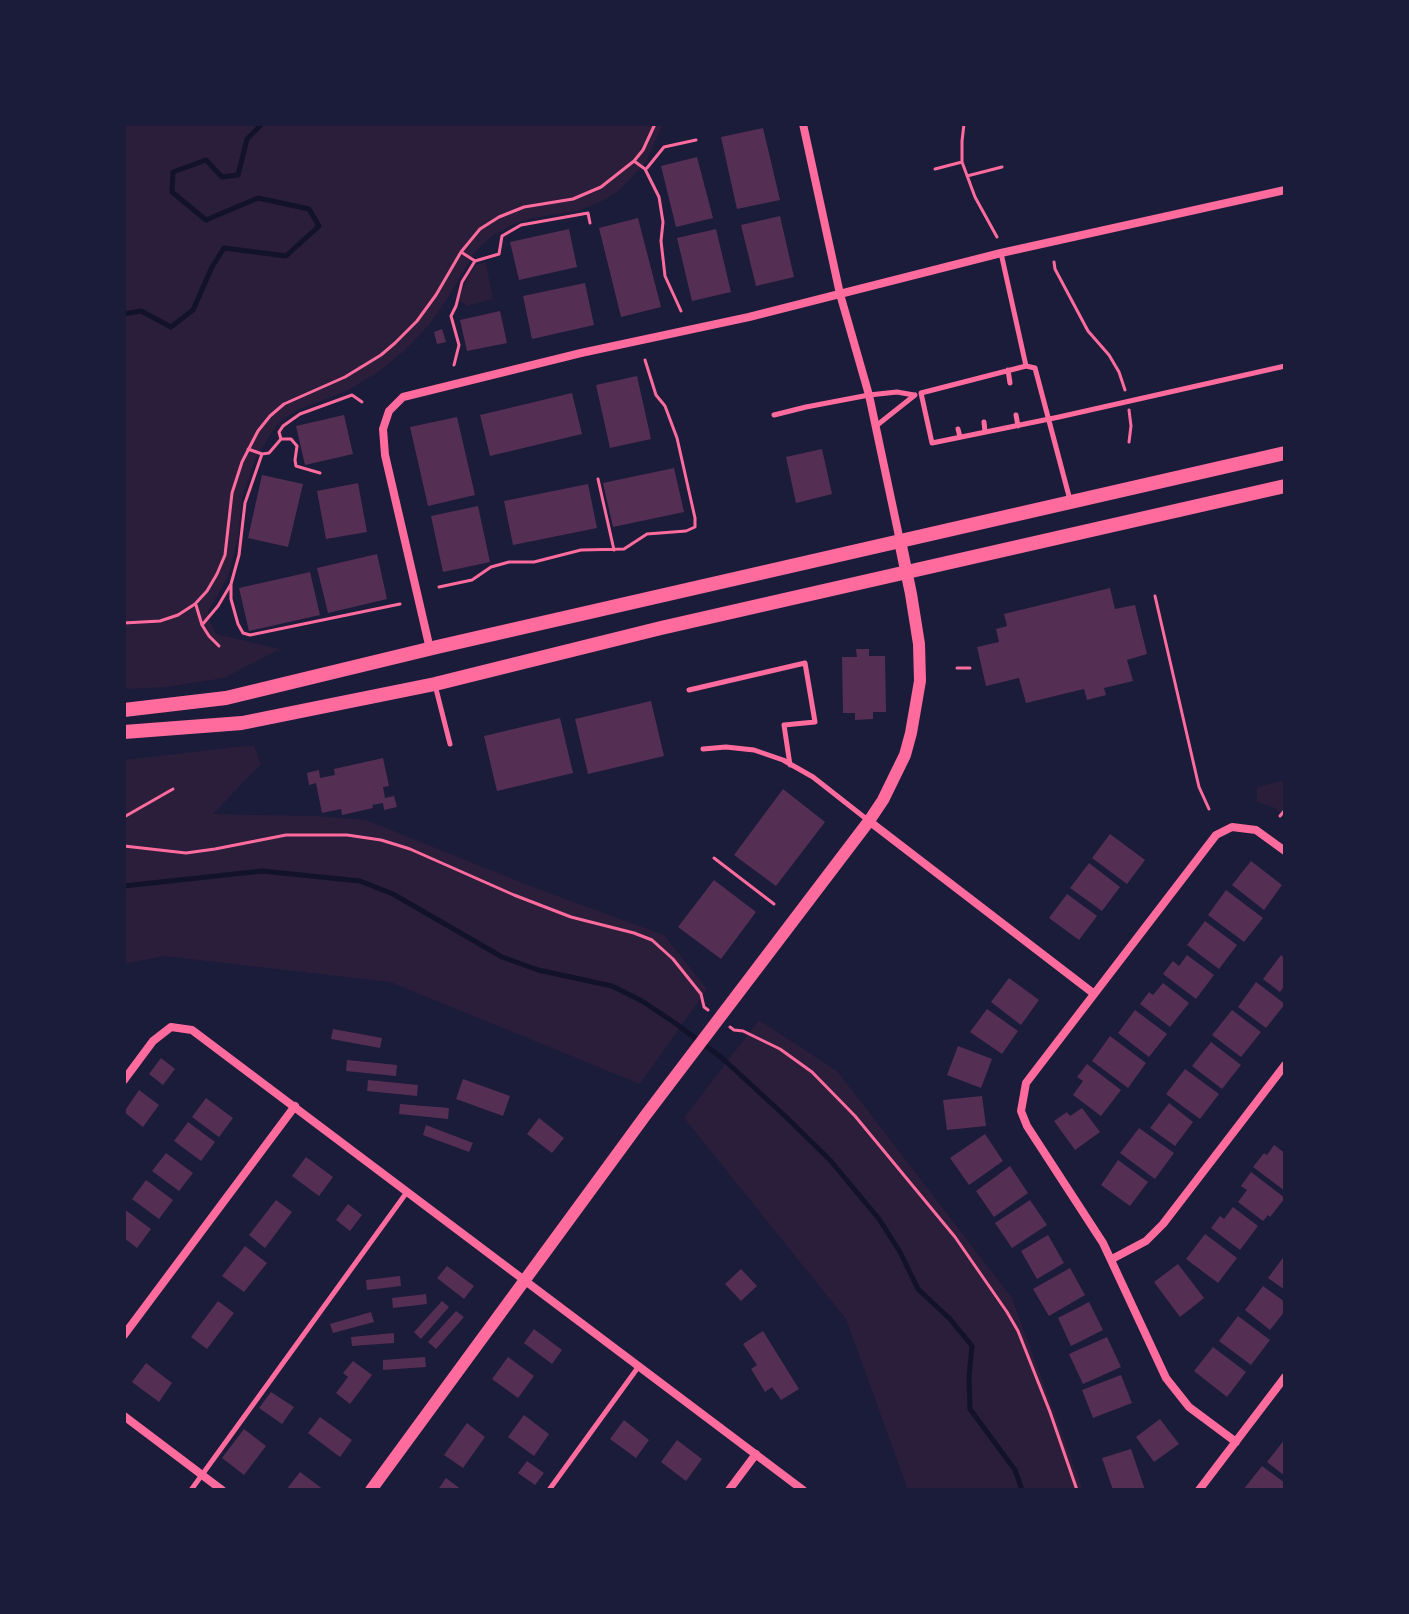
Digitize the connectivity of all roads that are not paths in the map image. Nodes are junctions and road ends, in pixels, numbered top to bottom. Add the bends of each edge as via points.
1 (803, 124) edge
2 (1285, 190) edge
3 (1001, 253) junction
4 (840, 294) junction
5 (1026, 366) junction
6 (1285, 366) edge
7 (1008, 370) junction
8 (975, 379) junction
9 (1010, 383) dead end
10 (948, 386) junction
11 (978, 390) dead end
12 (917, 394) junction
13 (869, 395) junction
14 (950, 395) dead end
15 (774, 415) dead end
16 (1016, 415) dead end
17 (1048, 419) junction
18 (984, 422) dead end
19 (875, 426) junction
20 (1018, 426) junction
21 (958, 429) dead end
22 (985, 432) junction
23 (960, 437) junction
24 (1285, 453) edge
25 (1285, 486) edge
26 (1070, 502) junction
27 (900, 541) junction
28 (907, 572) junction
29 (430, 649) junction
30 (435, 684) junction
31 (689, 690) dead end
32 (124, 710) edge
33 (124, 732) edge
34 (450, 744) dead end
35 (703, 749) dead end
36 (790, 765) junction
37 (869, 821) junction
38 (1285, 851) edge
39 (1093, 993) junction
40 (1285, 1065) edge
41 (124, 1080) edge
42 (295, 1106) junction
43 (408, 1192) junction
44 (1112, 1259) junction
45 (525, 1280) junction
46 (124, 1335) edge
47 (639, 1366) junction
48 (1285, 1377) edge
49 (124, 1416) edge
50 (1236, 1442) junction
51 (756, 1454) junction
52 (202, 1475) junction
53 (191, 1490) edge
54 (222, 1490) edge
55 (371, 1490) edge
56 (549, 1490) edge
57 (729, 1490) edge
58 (803, 1490) edge
59 (1199, 1490) edge

1 - 4 street
2 - 3 street
3 - 4 street
3 - 5 lane
4 - 13 street
4 - 29 street via 403,397 389,411 383,429 385,455
5 - 7 lane
5 - 17 lane via 1035,368
6 - 17 lane
7 - 8 lane
7 - 9 lane
8 - 10 lane
8 - 11 lane
10 - 12 lane
10 - 14 lane
12 - 13 lane
12 - 19 lane
12 - 23 lane via 932,443
13 - 15 lane
13 - 19 street
16 - 20 lane
17 - 20 lane
17 - 26 lane
18 - 22 lane
19 - 27 street
20 - 22 lane
21 - 23 lane
22 - 23 lane
24 - 26 main road
25 - 28 main road
26 - 27 main road
27 - 28 street
27 - 29 main road
28 - 30 main road
28 - 37 street via 920,681 905,755
29 - 32 main road via 226,698
30 - 33 main road via 242,723
30 - 34 lane
31 - 36 lane via 805,663 815,722 784,725
35 - 36 lane via 754,750
36 - 37 lane
37 - 39 street
37 - 45 street
38 - 39 street via 1256,830 1232,827 1216,835
39 - 44 street via 1026,1083 1021,1111
40 - 44 street via 1163,1224 1146,1241
41 - 42 street via 153,1041 171,1027 192,1030
42 - 43 street
42 - 46 street
43 - 45 street
43 - 52 lane
44 - 50 street via 1166,1378 1189,1407
45 - 47 street
45 - 55 street
47 - 51 street
47 - 56 lane
48 - 50 street
49 - 52 street
50 - 59 street
51 - 57 street
51 - 58 street
52 - 53 lane
52 - 54 street

